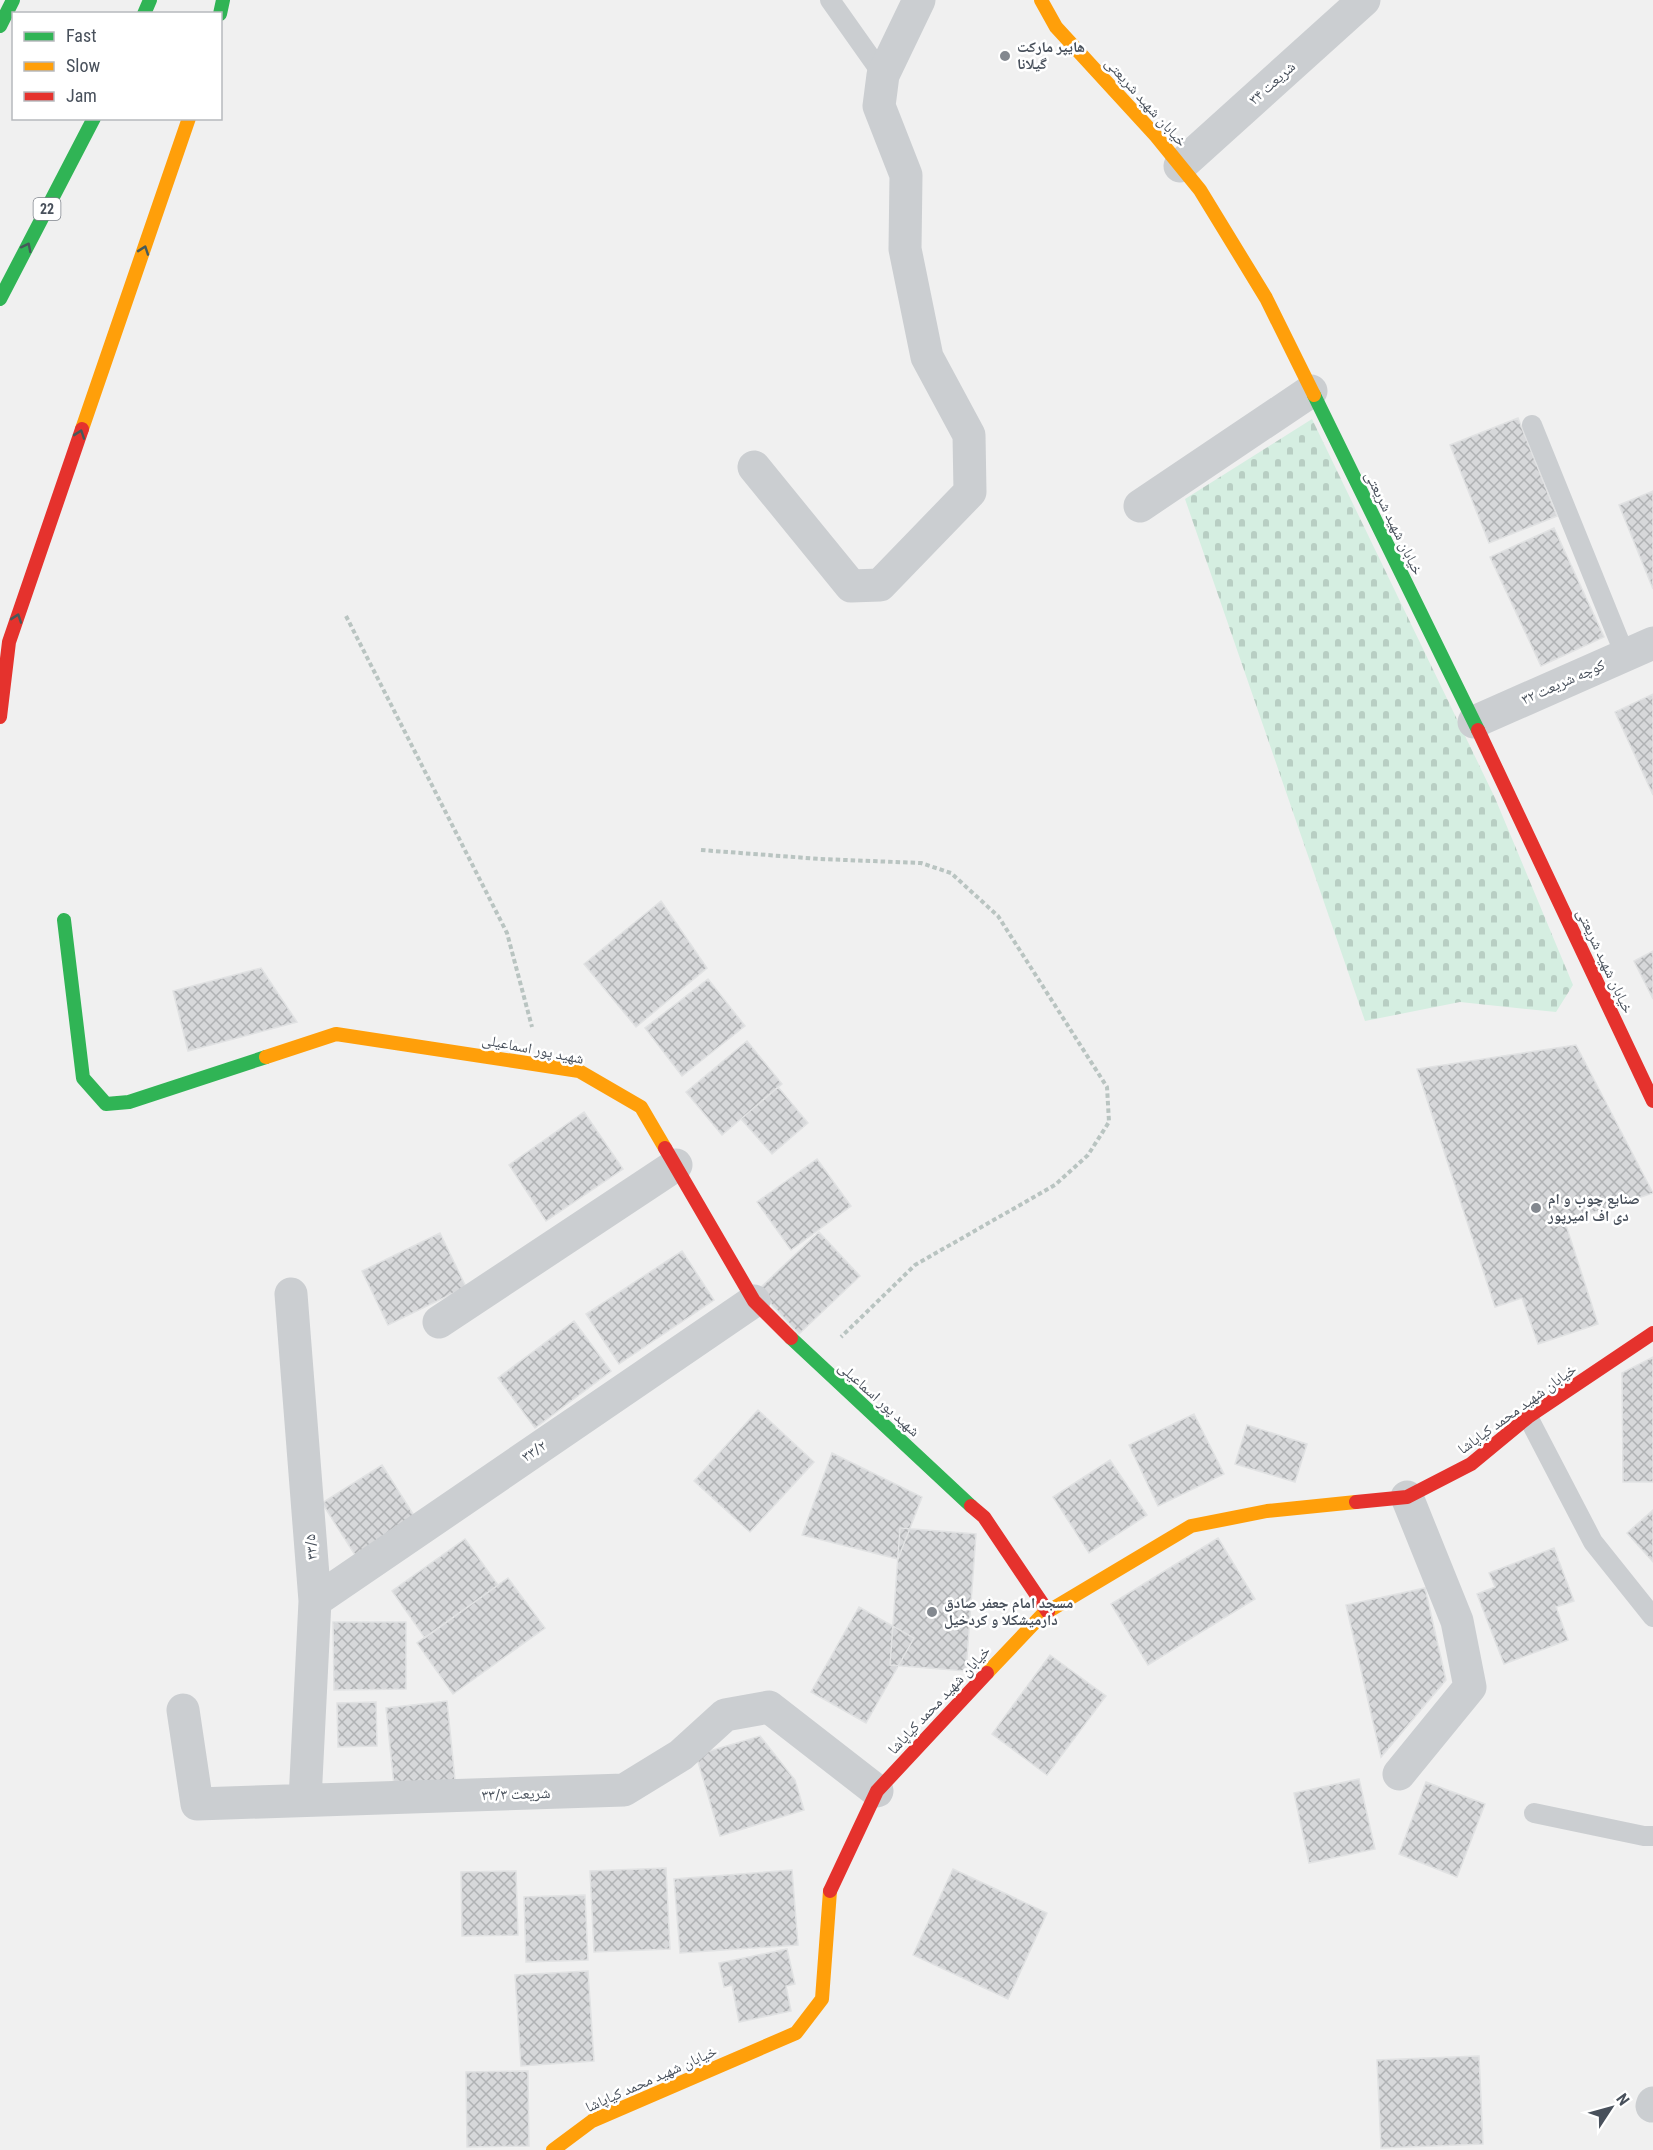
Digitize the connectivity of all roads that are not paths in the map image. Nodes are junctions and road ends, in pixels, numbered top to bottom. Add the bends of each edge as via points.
1 (14, 0) edge
2 (830, 0) edge
3 (919, 0) edge
4 (1041, 0) edge
5 (1364, 0) edge
6 (0, 26) edge
7 (883, 75) junction
8 (93, 120) edge
9 (188, 120) edge
10 (1180, 166) junction
11 (0, 299) edge
12 (1311, 391) junction
13 (1532, 425) dead end
14 (754, 467) dead end
15 (1140, 506) dead end
16 (1639, 649) edge
17 (0, 717) edge
18 (1474, 722) junction
19 (64, 920) dead end
20 (1653, 1101) edge
21 (676, 1165) junction
22 (291, 1294) dead end
23 (754, 1301) junction
24 (439, 1322) dead end
25 (1653, 1333) edge
26 (1528, 1417) junction
27 (1407, 1497) junction
28 (315, 1600) junction
29 (1047, 1612) junction
30 (1653, 1617) edge
31 (183, 1710) dead end
32 (1399, 1773) dead end
33 (877, 1791) junction
34 (305, 1800) junction
35 (1534, 1813) dead end
36 (1653, 1836) edge
37 (553, 2150) edge

1 - 6 main road
2 - 7 lane
3 - 7 street
4 - 10 main road, خیابان شهید شریعتی via 1056,27
5 - 10 street, شریعت ۳۴
7 - 14 street via 879,106 906,175 905,249 927,357 969,435 970,492 880,585 851,586
11 -> 8 main road, 22
17 -> 9 main road via 9,642
10 - 12 main road, خیابان شهید شریعتی via 1200,190 1266,298
12 - 15 street
12 - 18 main road, خیابان شهید شریعتی
13 - 16 lane
16 - 18 street, کوچه شریعت ۳۲
18 - 20 main road, خیابان شهید شریعتی
19 - 21 main road, شهید پور اسماعیلی via 83,1078 105,1104 129,1101 336,1034 579,1071 641,1107
21 - 23 main road, شهید پور اسماعیلی
21 - 24 street
22 - 28 street, ۳۳/۵
23 - 28 street, ۳۳/۲
23 - 29 main road, شهید پور اسماعیلی via 984,1517
25 - 26 main road, خیابان شهید محمد کیاپاشا
26 - 27 main road, خیابان شهید محمد کیاپاشا via 1471,1464
26 - 30 lane via 1593,1542
27 - 29 main road, خیابان شهید محمد کیاپاشا via 1267,1511 1191,1526
27 - 32 street via 1457,1621 1470,1687
28 - 34 street, ۳۳/۵
29 - 33 main road, خیابان شهید محمد کیاپاشا
31 - 34 street, شریعت ۳۳/۳ via 197,1804
33 - 34 street, شریعت ۳۳/۳ via 768,1707 725,1715 681,1755 624,1790
33 - 37 main road, خیابان شهید محمد کیاپاشا via 829,1893 822,1999 796,2033 592,2121
35 - 36 lane

